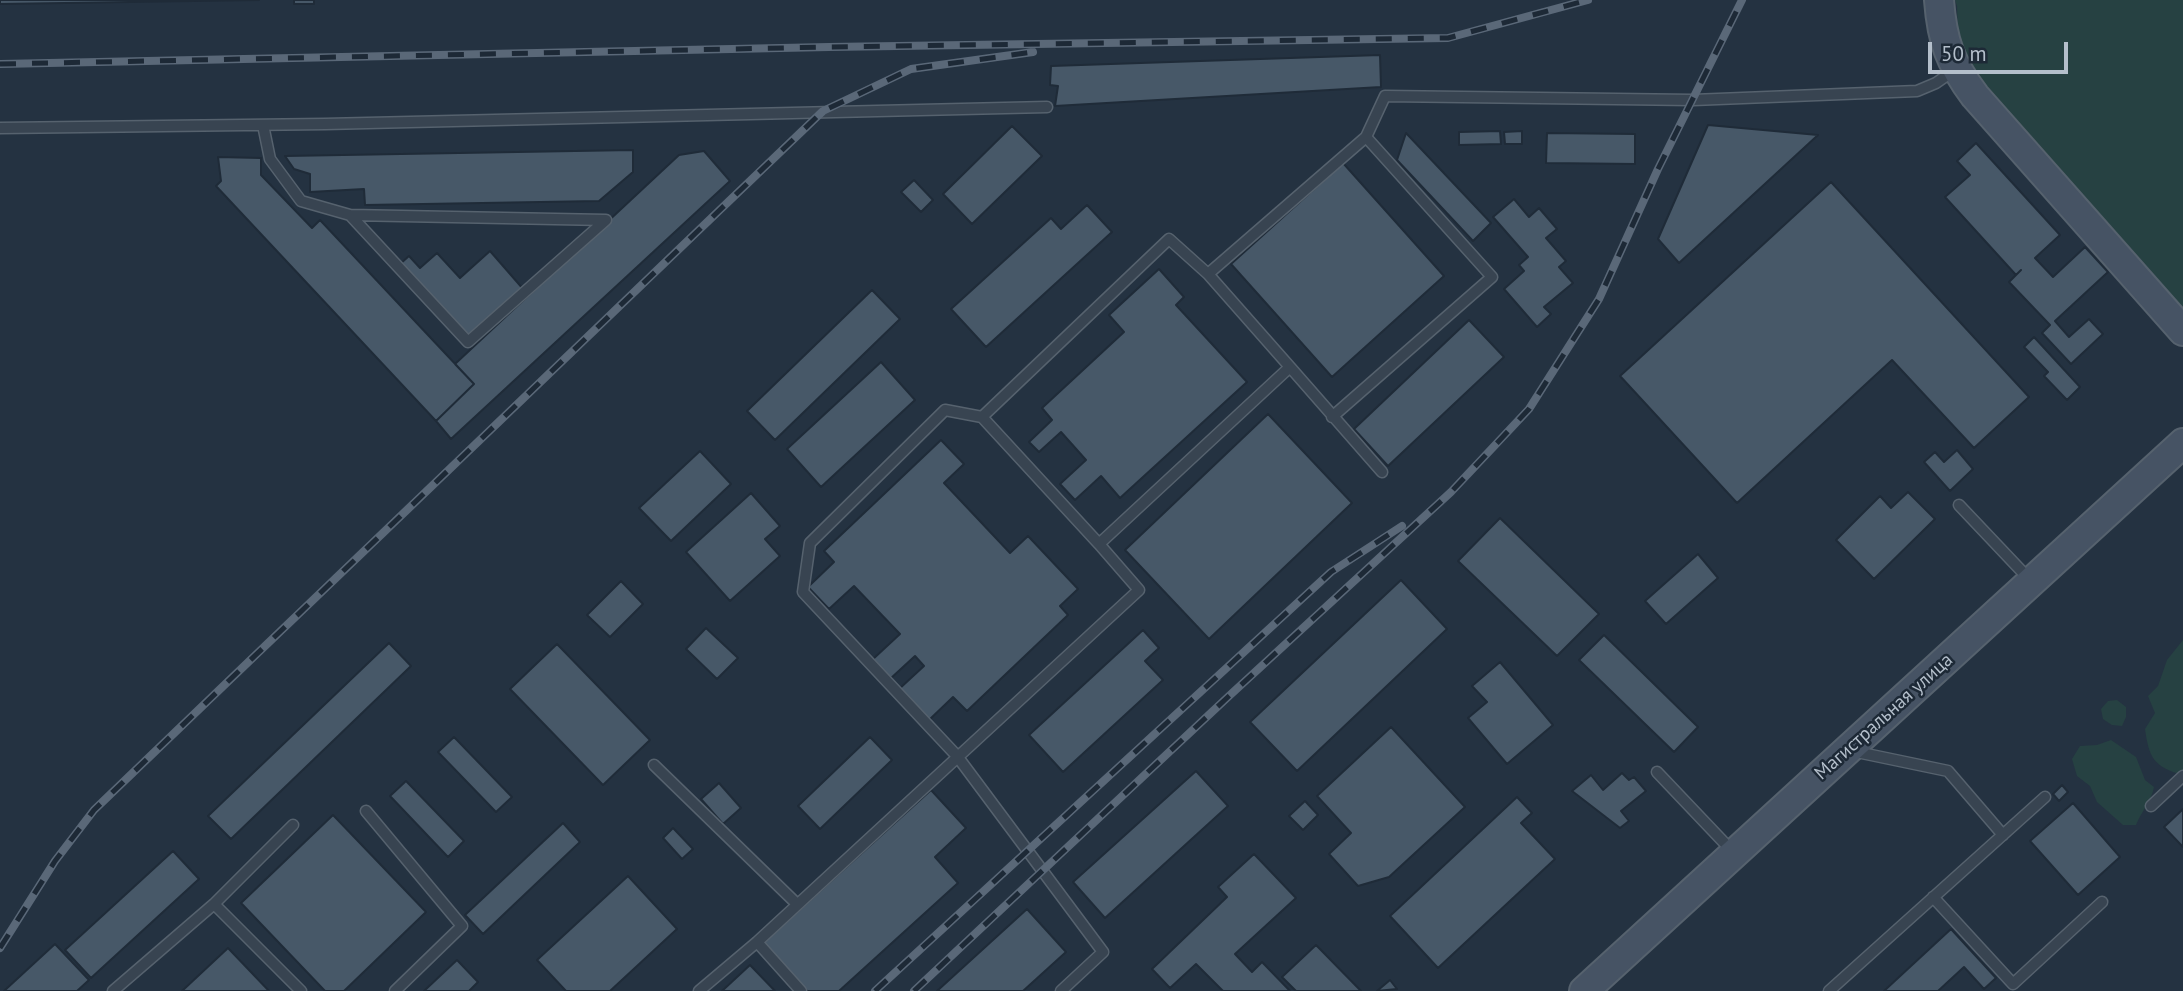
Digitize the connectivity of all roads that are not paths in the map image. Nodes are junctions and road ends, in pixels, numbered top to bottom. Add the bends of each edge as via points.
1 (1939, 0) edge
2 (1956, 69) junction
3 (1046, 107) dead end
4 (263, 125) junction
5 (0, 128) edge
6 (1366, 137) junction
7 (349, 215) junction
8 (1208, 274) junction
9 (2183, 331) edge
10 (1290, 368) junction
11 (982, 417) junction
12 (1332, 417) junction
13 (2183, 443) edge
14 (1382, 472) dead end
15 (1959, 505) dead end
16 (1099, 544) junction
17 (2031, 581) junction
18 (1848, 750) junction
19 (957, 756) junction
20 (654, 765) dead end
21 (1657, 772) dead end
22 (2183, 776) edge
23 (2045, 797) dead end
24 (2151, 806) dead end
25 (366, 811) dead end
26 (293, 825) dead end
27 (2003, 835) junction
28 (1735, 854) junction
29 (1933, 897) junction
30 (2102, 902) dead end
31 (214, 904) junction
32 (797, 904) junction
33 (757, 942) junction
34 (113, 991) edge
35 (300, 991) edge
36 (395, 991) edge
37 (699, 991) edge
38 (801, 991) edge
39 (1061, 991) edge
40 (1584, 991) edge
41 (1829, 991) edge

1 - 2 main road via 1943,38
2 - 6 lane via 1917,91 1693,100 1385,96
2 - 9 main road via 1992,117
3 - 4 lane
4 - 5 lane
4 - 7 lane via 270,159 301,201
6 - 8 lane
6 - 12 lane via 1492,277
7 - 7 lane via 458,217 606,220 468,342
8 - 10 lane
8 - 11 lane via 1169,239
10 - 12 lane
10 - 16 lane
11 - 16 lane
11 - 19 lane via 946,410 810,543 803,592
12 - 14 lane
13 - 17 main road, Магистральная улица
15 - 17 lane
16 - 19 lane via 1139,590
17 - 18 main road, Магистральная улица
18 - 27 lane via 1948,772
18 - 28 main road, Магистральная улица
19 - 32 lane
19 - 39 lane via 1103,951
20 - 32 lane
21 - 28 lane
22 - 24 lane
23 - 27 lane
25 - 36 lane via 462,926
26 - 31 lane
27 - 29 lane
28 - 40 main road, Магистральная улица
29 - 30 lane via 2013,984
29 - 41 lane
31 - 34 lane
31 - 35 lane
32 - 33 lane
33 - 37 lane
33 - 38 lane

